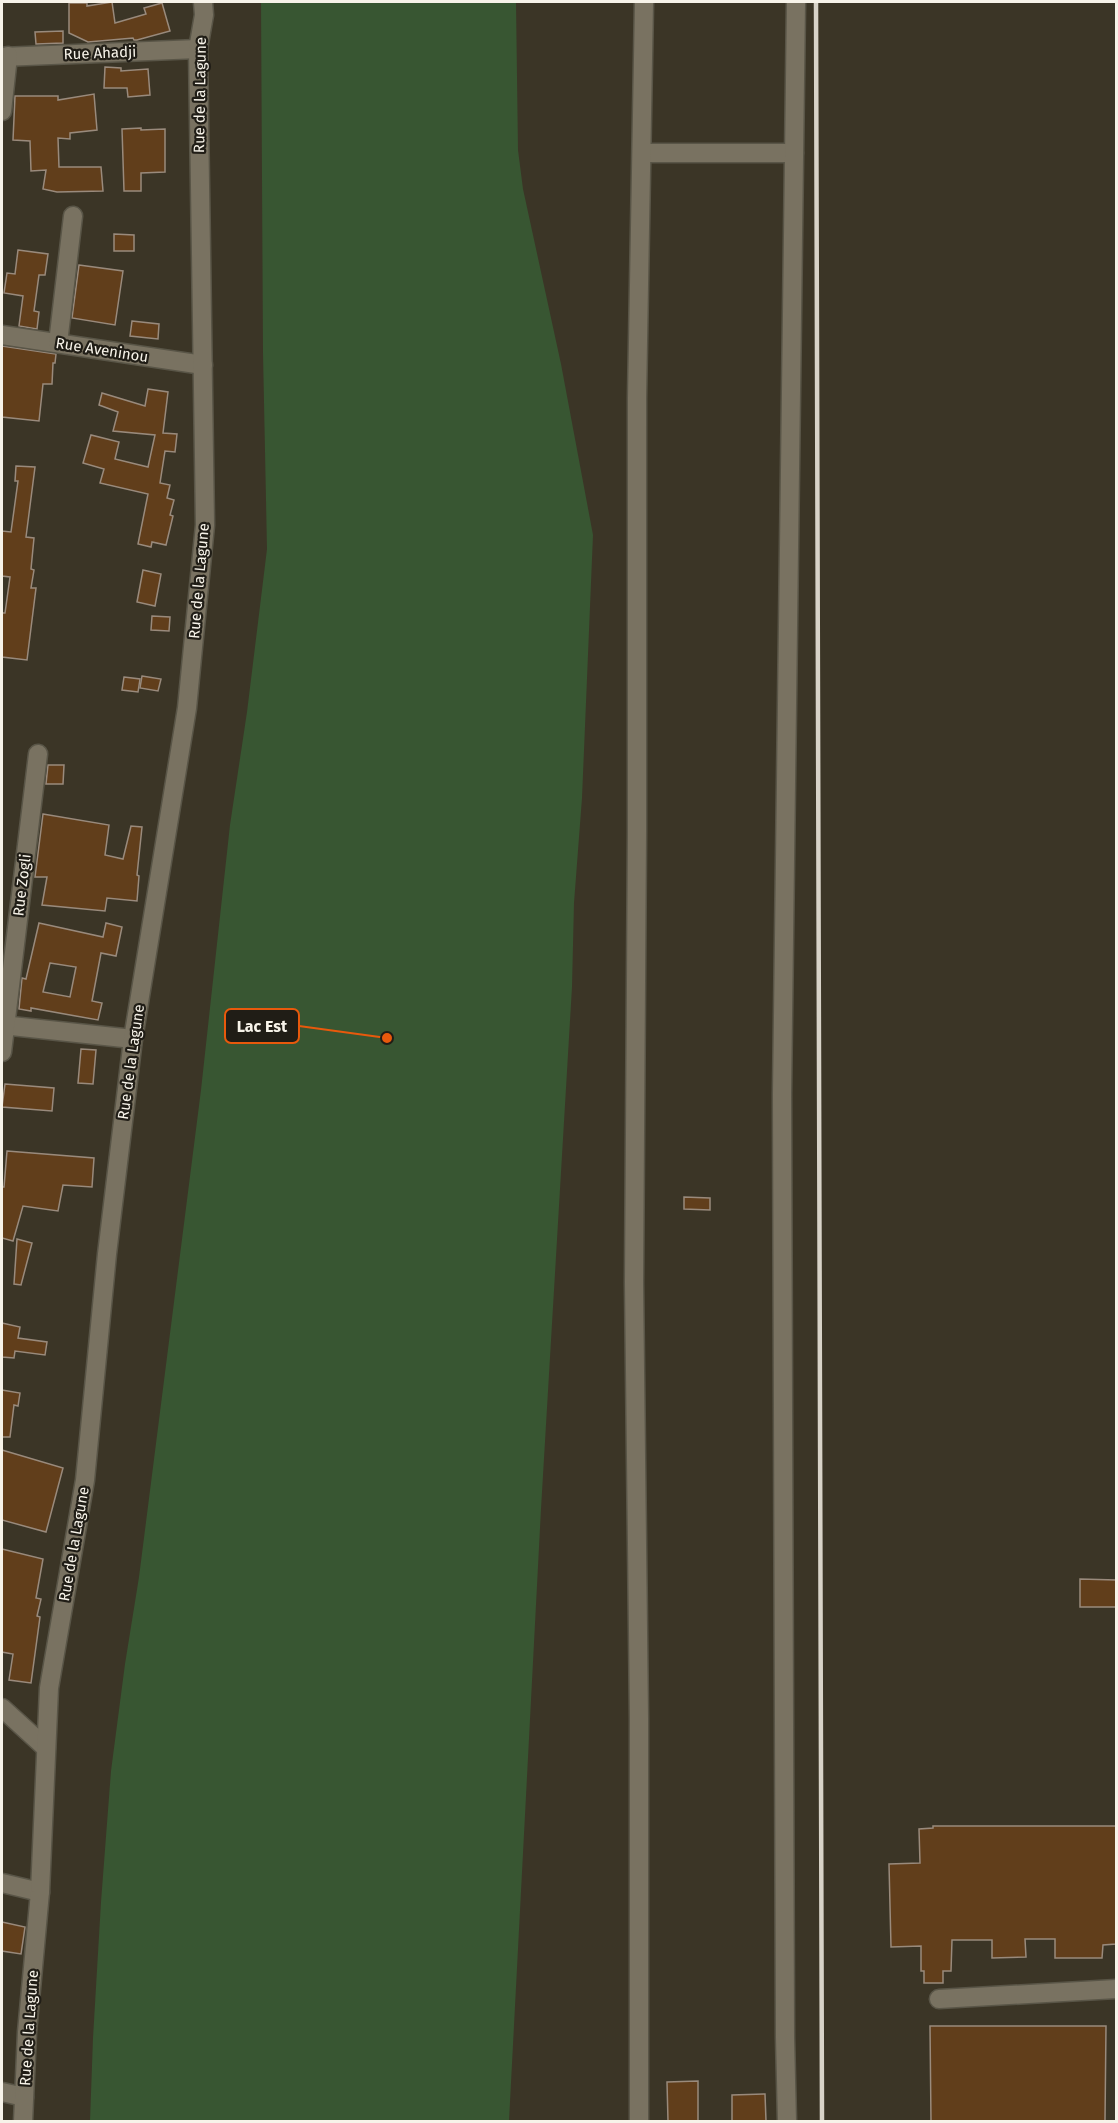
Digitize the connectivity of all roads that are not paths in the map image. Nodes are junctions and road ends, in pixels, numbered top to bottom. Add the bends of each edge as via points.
1 (204, 2) edge
2 (644, 2) edge
3 (796, 2) edge
4 (198, 49) junction
5 (5, 56) edge
6 (2, 111) edge
7 (642, 153) junction
8 (794, 153) junction
9 (73, 216) dead end
10 (2, 335) edge
11 (58, 343) junction
12 (203, 365) junction
13 (38, 754) dead end
14 (3, 1025) edge
15 (133, 1039) junction
16 (2, 1052) edge
17 (2, 1708) edge
18 (46, 1748) junction
19 (2, 1883) edge
20 (40, 1892) junction
21 (1116, 1989) edge
22 (939, 1999) dead end
23 (2, 2092) edge
24 (24, 2097) junction
25 (23, 2121) edge
26 (639, 2121) edge
27 (787, 2121) edge

1 - 4 street, Rue de la Lagune
2 - 7 street
3 - 8 street
4 - 5 street, Rue Ahadji
4 - 12 street, Rue de la Lagune
5 - 6 street
7 - 8 street
7 - 26 street via 637,398 634,1271
8 - 27 street via 782,1094
9 - 11 street
10 - 11 street, Rue Aveninou
11 - 12 street, Rue Aveninou
12 - 15 street, Rue de la Lagune via 205,525 188,697
13 - 14 street, Rue Zogli
14 - 15 street
14 - 16 street, Rue Zogli
15 - 18 street, Rue de la Lagune via 107,1254 86,1480 49,1688
17 - 18 street
18 - 20 street, Rue de la Lagune
19 - 20 street
20 - 24 street, Rue de la Lagune
21 - 22 street
23 - 24 street
24 - 25 street, Rue de la Lagune

